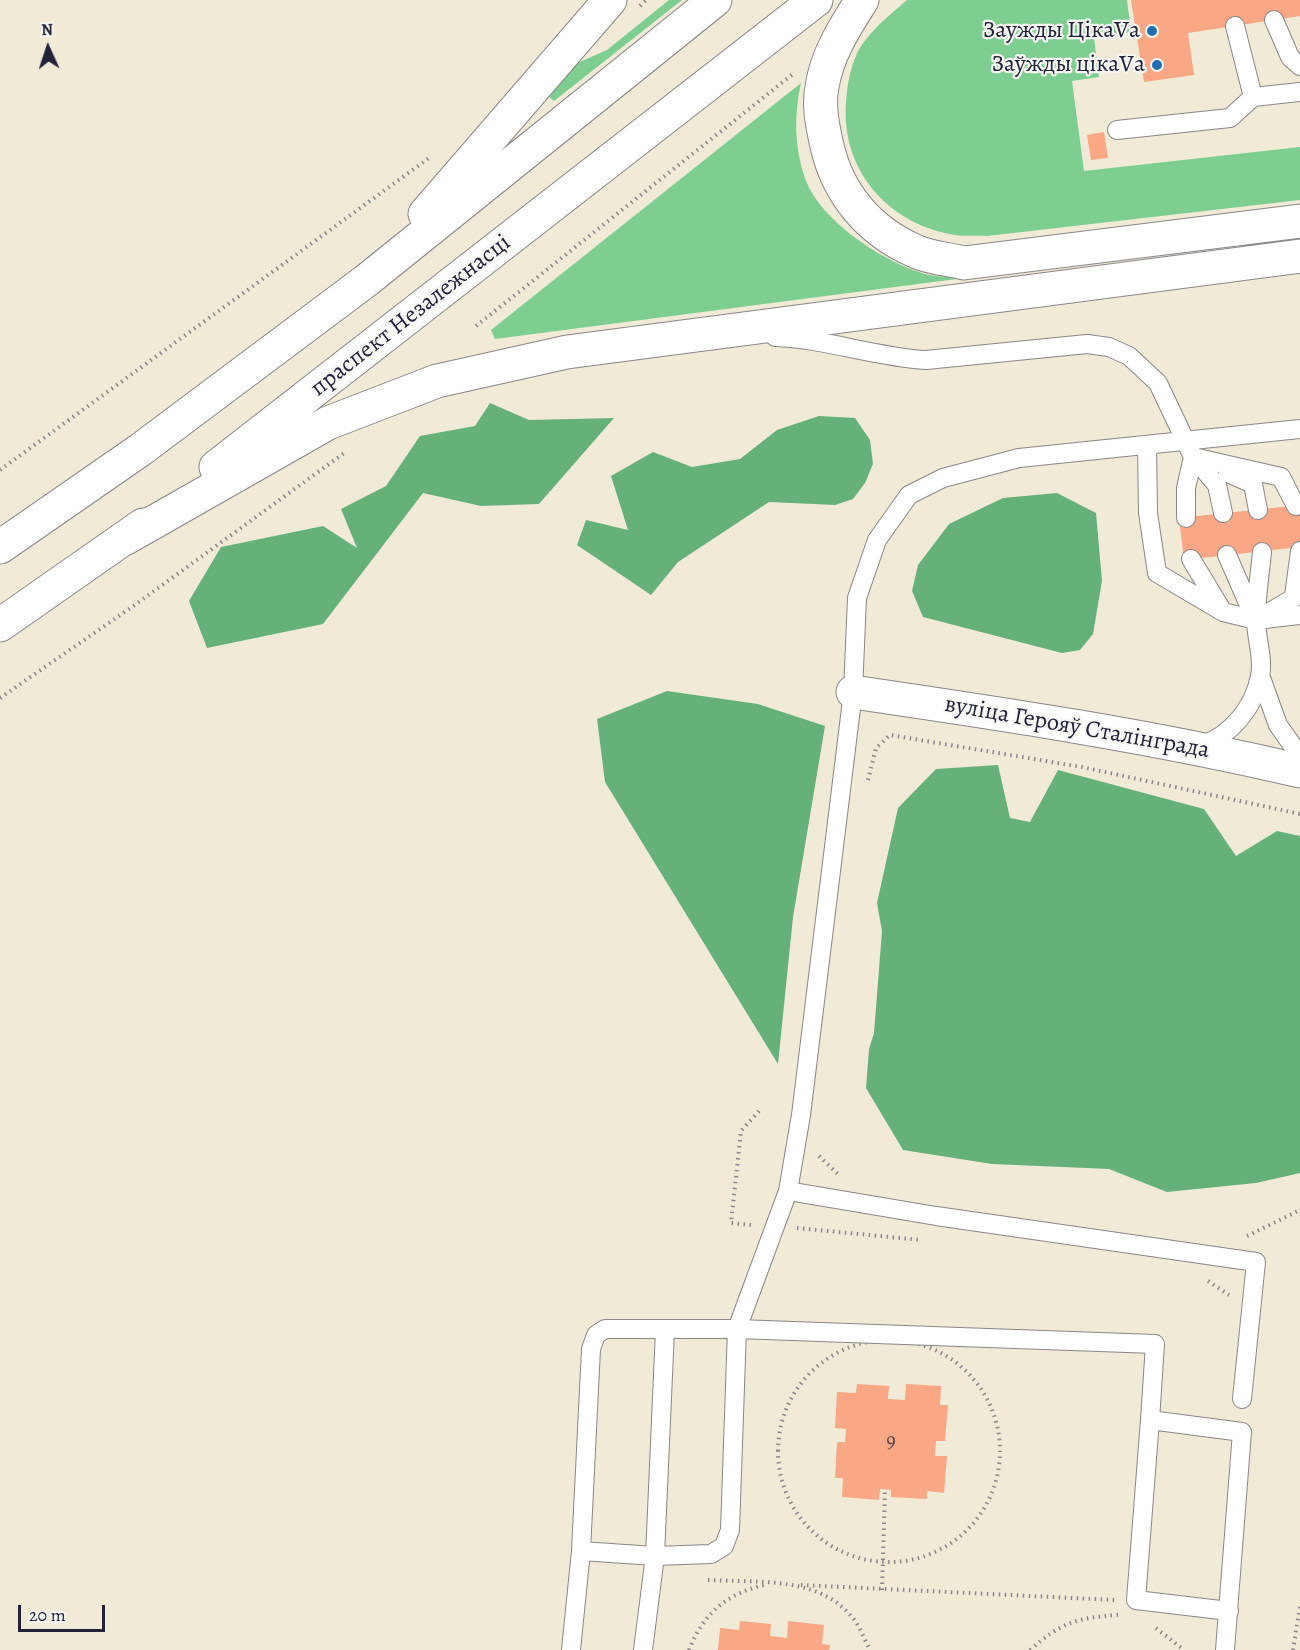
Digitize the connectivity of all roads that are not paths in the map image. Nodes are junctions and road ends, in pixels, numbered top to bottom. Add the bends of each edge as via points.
1 (715, 0) edge
2 (816, 0) edge
3 (862, 0) edge
4 (624, 4) edge
5 (1274, 20) dead end
6 (1234, 26) dead end
7 (1300, 66) edge
8 (1300, 92) edge
9 (1253, 97) junction
10 (1117, 130) dead end
11 (1300, 221) edge
12 (1300, 256) edge
13 (367, 280) junction
14 (702, 335) junction
15 (1300, 429) edge
16 (1147, 445) junction
17 (1190, 449) junction
18 (1296, 506) dead end
19 (1258, 510) dead end
20 (1223, 513) dead end
21 (1186, 518) dead end
22 (126, 538) junction
23 (0, 547) edge
24 (1300, 551) edge
25 (1262, 552) dead end
26 (1227, 555) dead end
27 (1191, 559) dead end
28 (1297, 595) edge
29 (1223, 612) junction
30 (1300, 615) edge
31 (1256, 620) junction
32 (0, 625) edge
33 (1260, 675) junction
34 (853, 692) junction
35 (1199, 747) junction
36 (1300, 756) edge
37 (1300, 771) edge
38 (788, 1191) junction
39 (737, 1329) junction
40 (665, 1330) junction
41 (1242, 1399) dead end
42 (1150, 1420) junction
43 (581, 1551) junction
44 (655, 1556) junction
45 (1229, 1611) junction
46 (572, 1650) edge
47 (643, 1650) edge
48 (1225, 1650) edge

1 - 13 main road
2 - 22 main road, праспект Незалежнасці
3 - 11 main road via 835,44 829,62 821,88 822,124 841,186 861,214 884,235 916,252 964,263
4 - 13 main road
5 - 7 lane via 1290,57
6 - 9 lane
8 - 9 lane
9 - 10 lane via 1230,118
12 - 14 main road
13 - 23 main road via 140,450
14 - 17 lane via 794,338 927,360 1087,344 1109,347 1129,356 1158,383
14 - 22 main road via 567,352 437,381 327,423
15 - 17 lane
16 - 17 lane
16 - 29 lane via 1148,513 1157,573
16 - 34 lane via 1019,458 943,478 909,495 877,540 857,598
17 - 18 lane via 1281,477
17 - 19 lane via 1253,484
17 - 20 lane via 1217,485
17 - 21 lane
22 - 32 main road, праспект Незалежнасці
24 - 28 lane
25 - 31 lane
26 - 31 lane
27 - 29 lane
28 - 31 lane
29 - 31 lane
30 - 31 lane
31 - 33 lane
33 - 35 lane via 1247,709 1235,725 1219,739
33 - 36 lane via 1278,725
34 - 35 main road, вуліца Герояў Сталінграда
34 - 38 lane via 801,1116
35 - 37 main road, вуліца Герояў Сталінграда
38 - 39 lane
38 - 41 lane via 1256,1263
39 - 40 lane
39 - 42 lane via 1155,1344
39 - 44 lane via 730,1530 724,1546 711,1554
40 - 43 lane via 605,1329 596,1335 591,1349
40 - 44 lane
42 - 45 lane via 1242,1432
42 - 45 lane via 1136,1600
43 - 44 lane
43 - 46 lane
44 - 47 lane
45 - 48 lane

